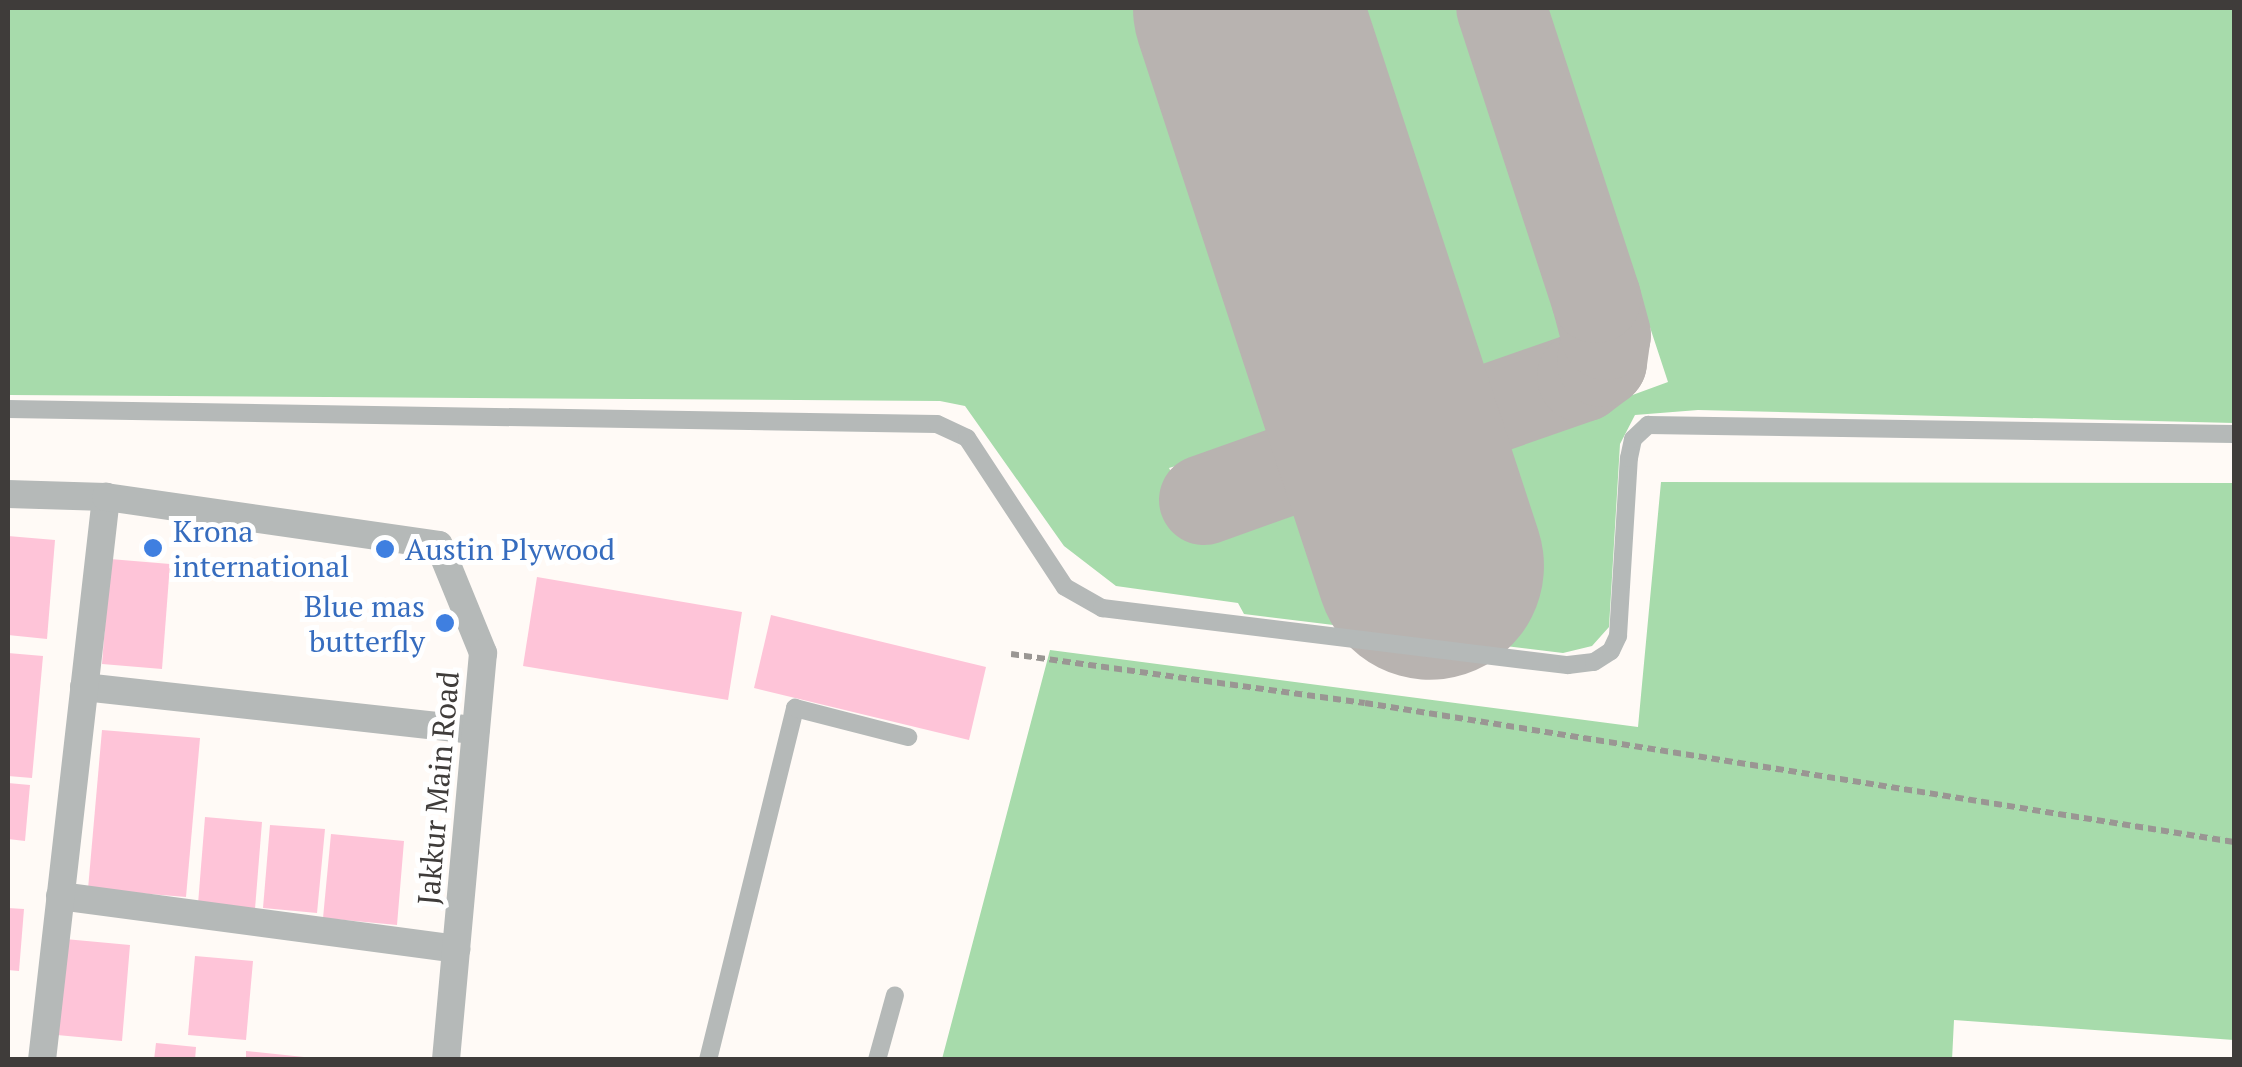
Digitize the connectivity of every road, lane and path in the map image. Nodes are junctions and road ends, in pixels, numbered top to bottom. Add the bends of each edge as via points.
1 (8, 409) edge
2 (2234, 434) edge
3 (8, 494) edge
4 (106, 497) junction
5 (1011, 654) dead end
6 (84, 687) junction
7 (476, 730) junction
8 (908, 737) dead end
9 (2234, 842) edge
10 (60, 896) junction
11 (456, 949) junction
12 (895, 995) dead end
13 (42, 1060) edge
14 (446, 1060) edge
15 (708, 1060) edge
16 (876, 1060) edge

1 - 2 lane via 937,424 967,438 1048,568 1081,600 1102,608 1568,665 1594,662 1611,651 1618,636 1629,458 1633,439 1648,425
3 - 4 street, Jakkur Main Road
4 - 6 street
4 - 7 street, Jakkur Main Road via 440,545 483,654
5 - 9 path via 1365,702
6 - 7 street
6 - 10 street
7 - 11 street, Jakkur Main Road
8 - 15 lane via 795,708
10 - 11 street
10 - 13 street
11 - 14 street, Jakkur Main Road
12 - 16 lane

